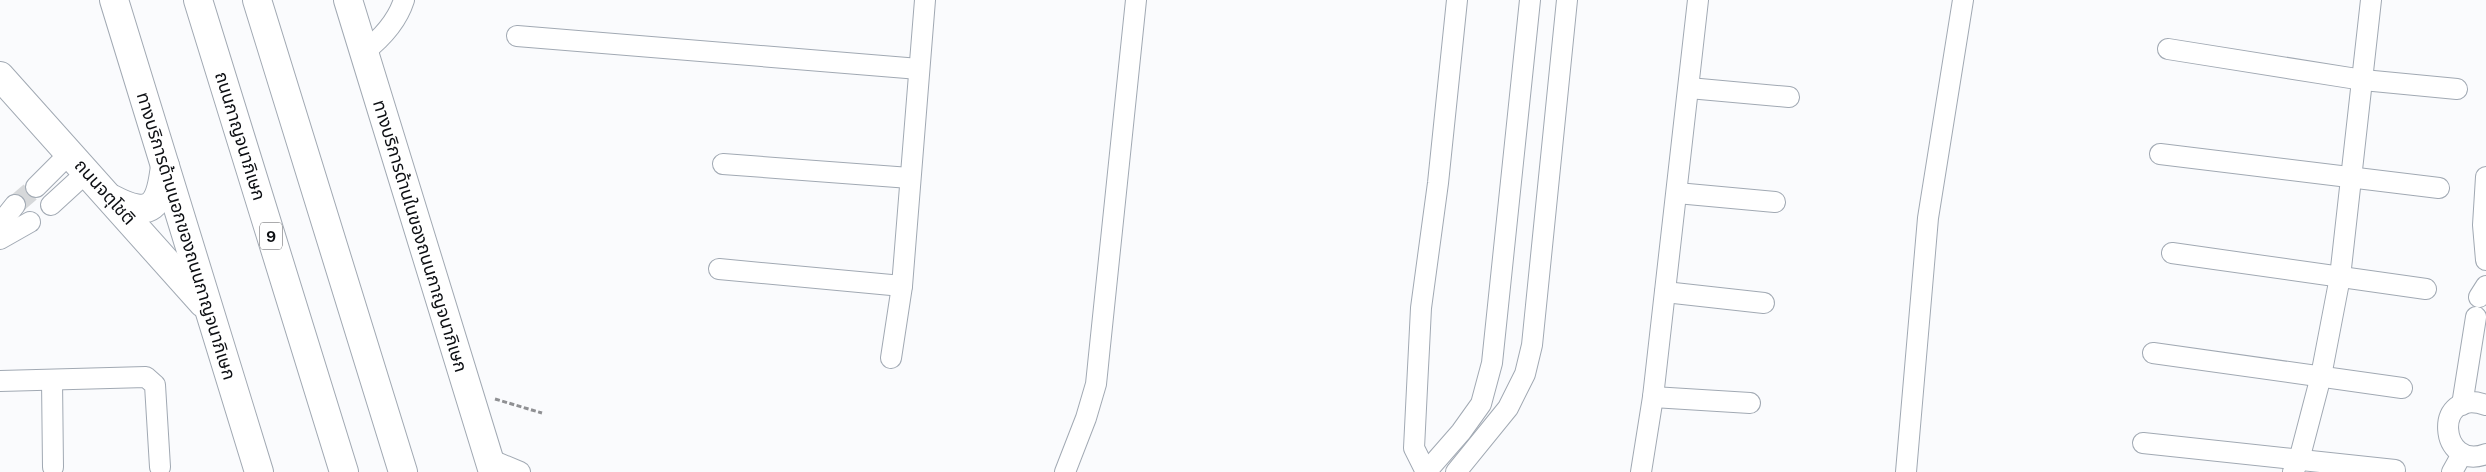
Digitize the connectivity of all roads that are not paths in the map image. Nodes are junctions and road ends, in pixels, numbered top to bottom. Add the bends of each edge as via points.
1 (114, 0) edge
2 (198, 0) edge
3 (257, 0) edge
4 (348, 0) edge
5 (404, 0) edge
6 (924, 0) edge
7 (1136, 0) edge
8 (1457, 0) edge
9 (1530, 0) edge
10 (1567, 0) edge
11 (1698, 0) edge
12 (1963, 0) edge
13 (2371, 0) edge
14 (517, 36) dead end
15 (2168, 50) dead end
16 (364, 52) junction
17 (919, 69) junction
18 (0, 76) edge
19 (2363, 80) junction
20 (1689, 88) junction
21 (2457, 89) dead end
22 (1789, 97) dead end
23 (2160, 154) dead end
24 (78, 162) junction
25 (722, 164) dead end
26 (165, 166) junction
27 (2350, 176) junction
28 (2486, 177) edge
29 (910, 178) junction
30 (36, 188) tunnel mouth
31 (2439, 188) dead end
32 (1677, 193) junction
33 (112, 199) junction
34 (1776, 202) dead end
35 (15, 205) tunnel mouth
36 (51, 205) tunnel mouth
37 (30, 222) tunnel mouth
38 (0, 224) edge
39 (0, 239) edge
40 (2172, 253) dead end
41 (2486, 260) edge
42 (719, 269) dead end
43 (2340, 278) junction
44 (902, 286) junction
45 (2426, 289) dead end
46 (1665, 292) junction
47 (2480, 300) edge
48 (1764, 304) dead end
49 (209, 310) junction
50 (2153, 353) dead end
51 (892, 358) dead end
52 (2321, 376) junction
53 (52, 380) junction
54 (0, 381) edge
55 (2402, 388) dead end
56 (1653, 397) junction
57 (2486, 402) edge
58 (1750, 403) dead end
59 (2462, 405) junction
60 (2143, 443) dead end
61 (2462, 454) junction
62 (2486, 454) edge
63 (491, 465) edge
64 (2296, 466) edge
65 (53, 467) dead end
66 (160, 467) dead end
67 (2395, 470) dead end
68 (259, 472) edge
69 (344, 472) edge
70 (403, 472) edge
71 (520, 472) edge
72 (1065, 472) edge
73 (1426, 472) edge
74 (1456, 472) edge
75 (1642, 472) edge
76 (1906, 472) edge
77 (2452, 472) edge

1 - 26 main road, ทางบริการด้านนอกของถนนกาญจนาภิเษก
2 - 69 main road, ถนนกาญจนาภิเษก / 9
3 - 70 main road
4 - 16 main road, ทางบริการด้านในของถนนกาญจนาภิเษก
5 - 16 street via 392,25
6 - 17 street
7 - 72 street via 1096,384
8 - 73 street via 1421,308 1414,448
9 - 73 street via 1492,363 1481,404
10 - 74 street via 1532,345 1525,374 1508,408
11 - 20 street
12 - 76 street via 1928,218
13 - 19 street
14 - 17 street
15 - 19 street
16 - 63 main road, ทางบริการด้านในของถนนกาญจนาภิเษก
17 - 29 street
18 - 24 main road, ถนนจตุโชติ
19 - 21 street
19 - 27 street
20 - 22 street
20 - 32 street
23 - 27 street
24 - 30 street
24 - 33 main road, ถนนจตุโชติ
24 - 36 street
25 - 29 street
26 - 33 main road via 162,189 151,205 131,210
26 - 49 main road, ทางบริการด้านนอกของถนนกาญจนาภิเษก
27 - 31 street
27 - 43 street
28 - 41 street via 2483,225
29 - 44 street
32 - 34 street
32 - 46 street
33 - 49 main road, ถนนจตุโชติ
35 - 38 street
37 - 39 street
40 - 43 street
42 - 44 street
43 - 45 street
43 - 52 street
44 - 51 street
46 - 48 street
46 - 56 street
47 - 59 street
49 - 68 main road, ทางบริการด้านนอกของถนนกาญจนาภิเษก
50 - 52 street
52 - 55 street
52 - 64 street
53 - 54 street
53 - 65 street
53 - 66 street via 146,377 152,380 156,391
56 - 58 street
56 - 75 street
57 - 59 street
59 - 61 street via 2451,415 2446,430 2453,448
60 - 64 street
61 - 62 street via 2471,457
61 - 77 street
63 - 71 street
64 - 67 street

